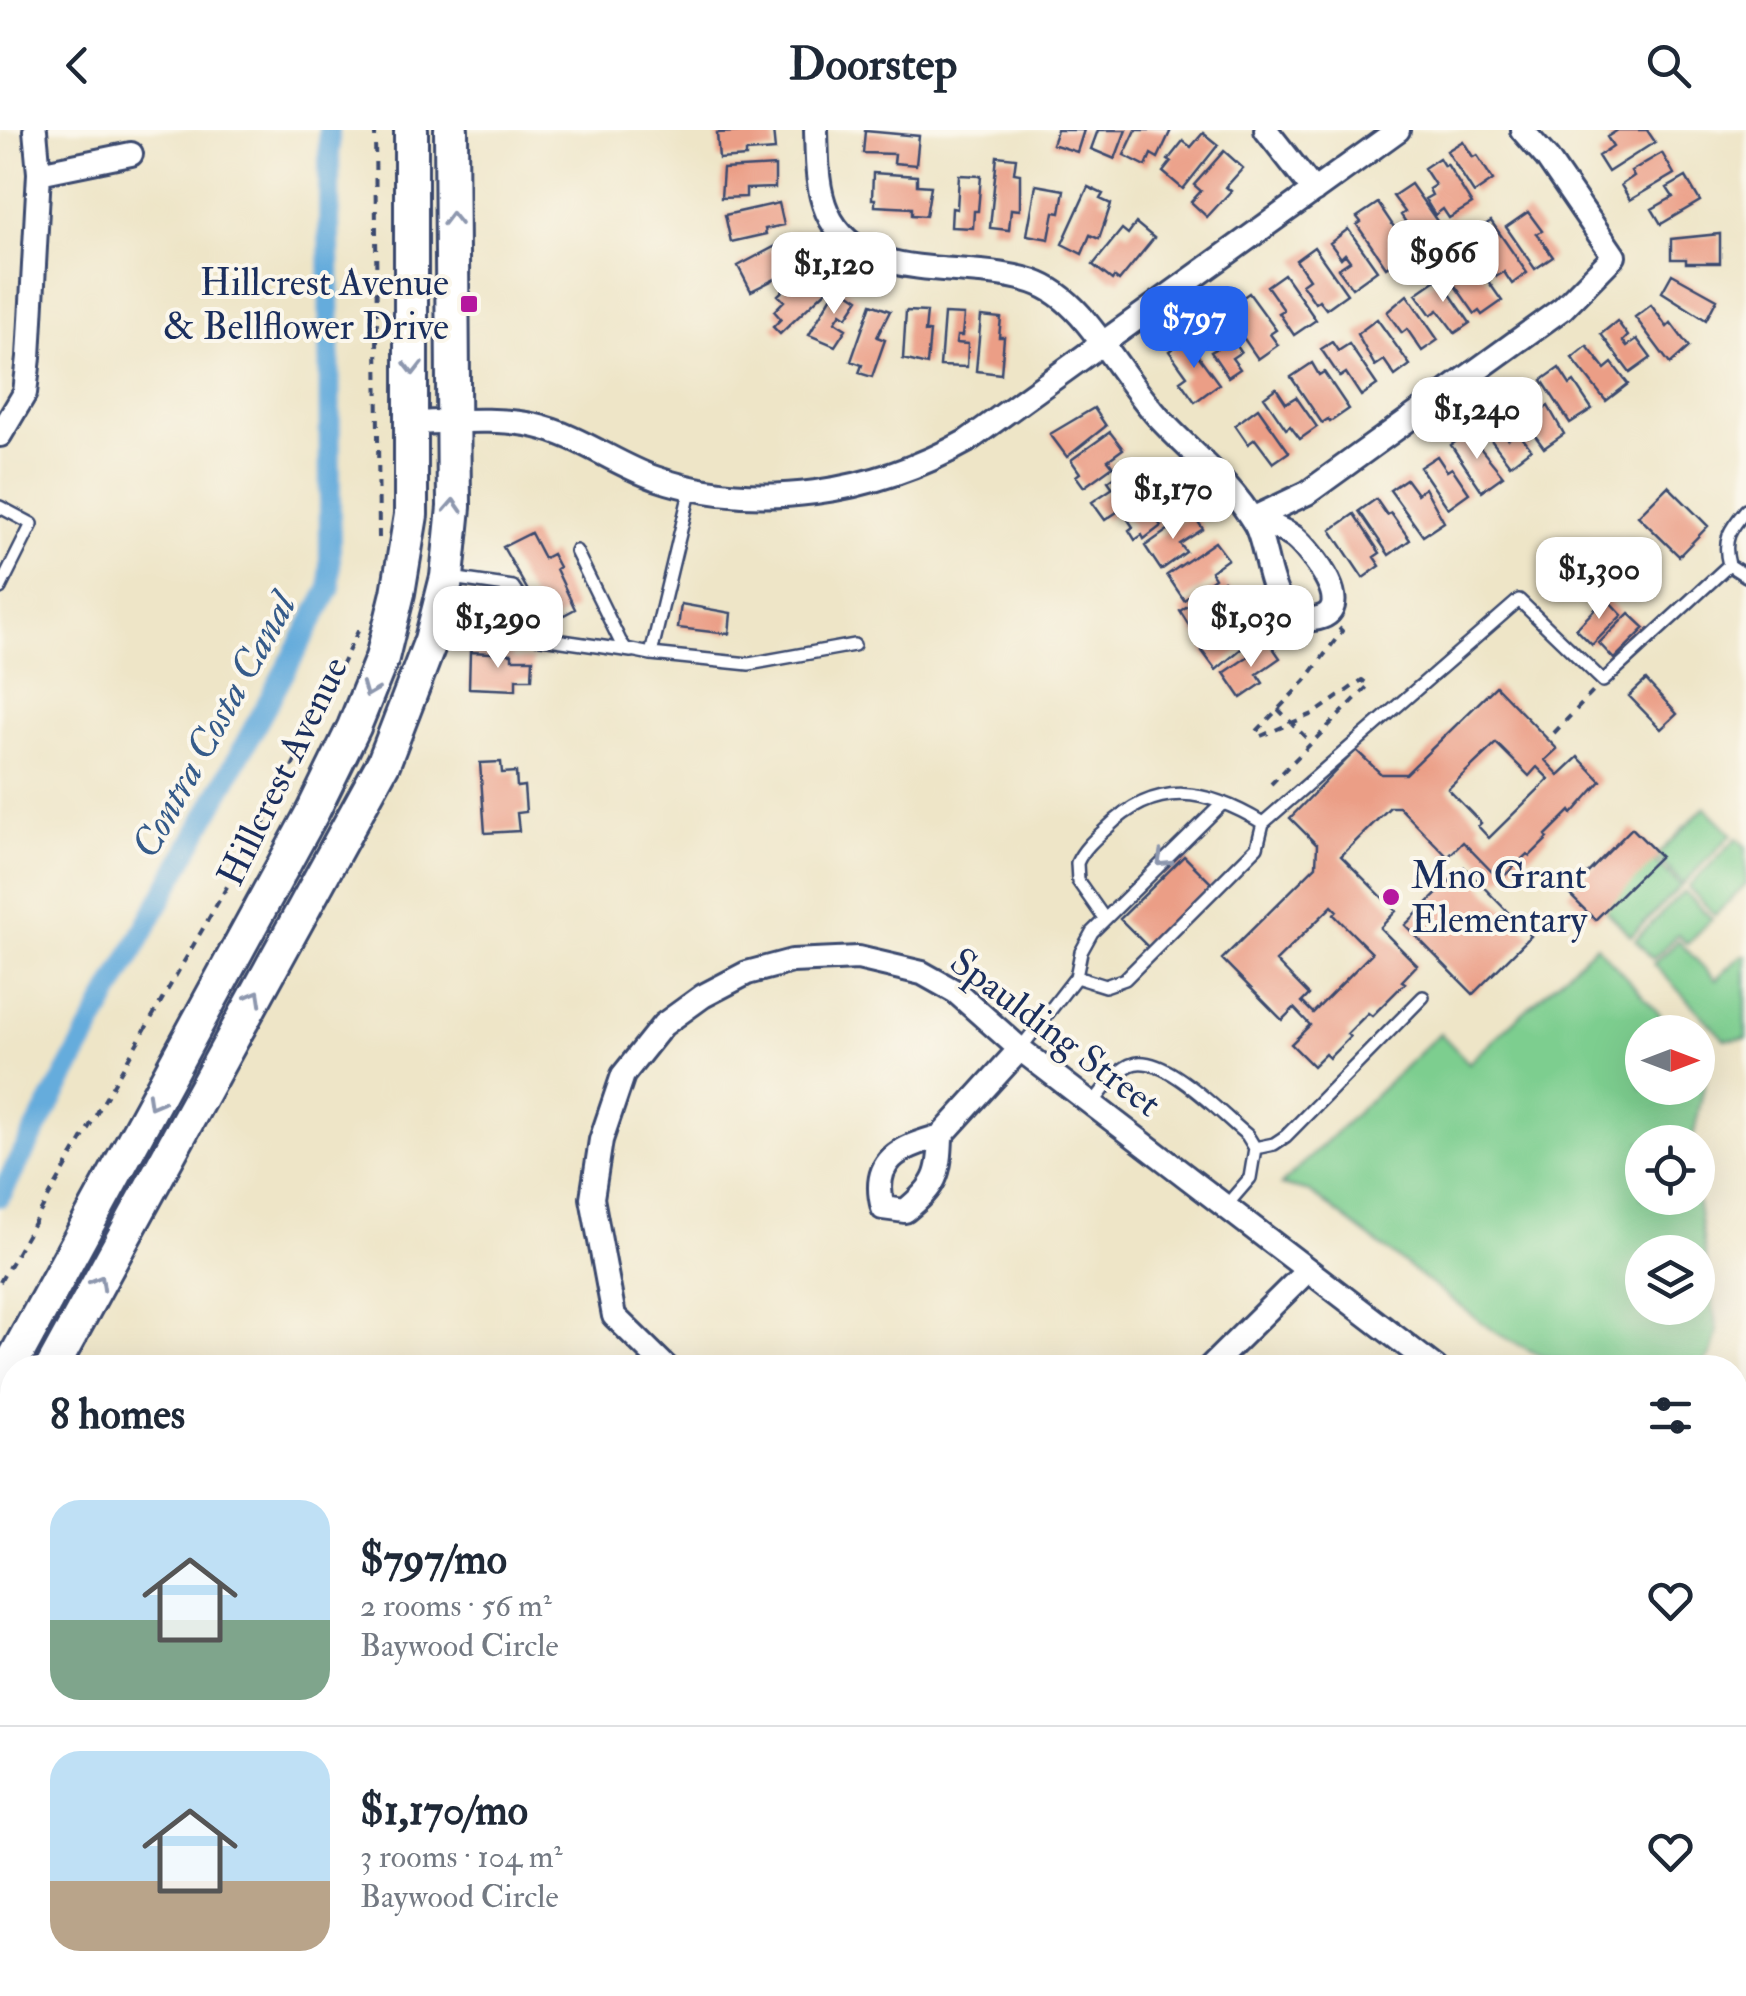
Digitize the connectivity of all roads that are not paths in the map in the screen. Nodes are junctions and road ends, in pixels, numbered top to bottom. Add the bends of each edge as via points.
1 (34, 130) edge
2 (411, 130) edge
3 (451, 130) edge
4 (816, 130) edge
5 (1266, 130) edge
6 (1398, 130) edge
7 (1522, 130) edge
8 (132, 154) dead end
9 (39, 172) junction
10 (1314, 190) junction
11 (1102, 342) junction
12 (454, 422) junction
13 (413, 423) junction
14 (0, 435) edge
15 (692, 488) junction
16 (0, 507) edge
17 (1746, 510) edge
18 (576, 551) dead end
19 (1729, 565) junction
20 (1746, 576) edge
21 (447, 578) junction
22 (0, 588) edge
23 (854, 645) dead end
24 (632, 650) junction
25 (651, 654) junction
26 (1222, 802) junction
27 (1263, 823) junction
28 (1104, 918) junction
29 (1076, 978) junction
30 (1423, 998) dead end
31 (1020, 1049) junction
32 (1092, 1104) junction
33 (942, 1136) dead end
34 (1256, 1148) junction
35 (1225, 1206) junction
36 (1308, 1270) junction
37 (16, 1355) edge
38 (59, 1355) edge
39 (654, 1355) edge
40 (1222, 1355) edge
41 (1419, 1355) edge

1 - 9 street
2 -> 13 main road, Hillcrest Avenue
12 -> 3 main road, Hillcrest Avenue
4 - 11 street via 826,210 851,244 895,263 1036,283 1064,300
5 - 10 street
6 - 10 street
7 - 11 street via 1614,256 1563,308 1307,494 1252,519 1210,464 1156,414
8 - 9 street
9 - 14 street via 25,394
10 - 11 street
11 - 15 street via 968,441 913,467 821,492
12 - 13 street
12 - 15 street via 548,428 625,466
21 -> 12 main road, Hillcrest Avenue
13 -> 37 main road, Hillcrest Avenue via 411,515 398,593 382,658 354,727
15 - 25 lane
16 - 22 lane via 32,524
17 - 19 lane via 1725,540
18 - 24 lane via 620,641
19 - 20 lane
19 - 27 lane via 1602,682 1518,600
21 - 24 lane via 513,587 535,637
38 -> 21 main road, Hillcrest Avenue via 384,762
23 - 25 lane via 749,664
24 - 25 lane
26 - 27 lane
26 -> 28 lane
26 - 28 lane via 1157,796 1118,817 1076,863 1078,882
27 - 29 lane via 1257,847 1125,979 1105,986
28 - 29 lane via 1086,940
29 - 31 lane
30 - 34 lane via 1286,1136
31 - 32 street, Spaulding Street
31 - 33 street
31 - 39 street, Spaulding Street via 956,992 922,973 858,958 792,961 746,973 663,1024 623,1075 600,1140 592,1198 614,1316
32 - 34 lane via 1126,1068 1155,1063
32 - 35 street, Spaulding Street
34 - 35 lane via 1250,1178
35 - 36 street, Spaulding Street
36 - 40 street
36 - 41 street, Spaulding Street

